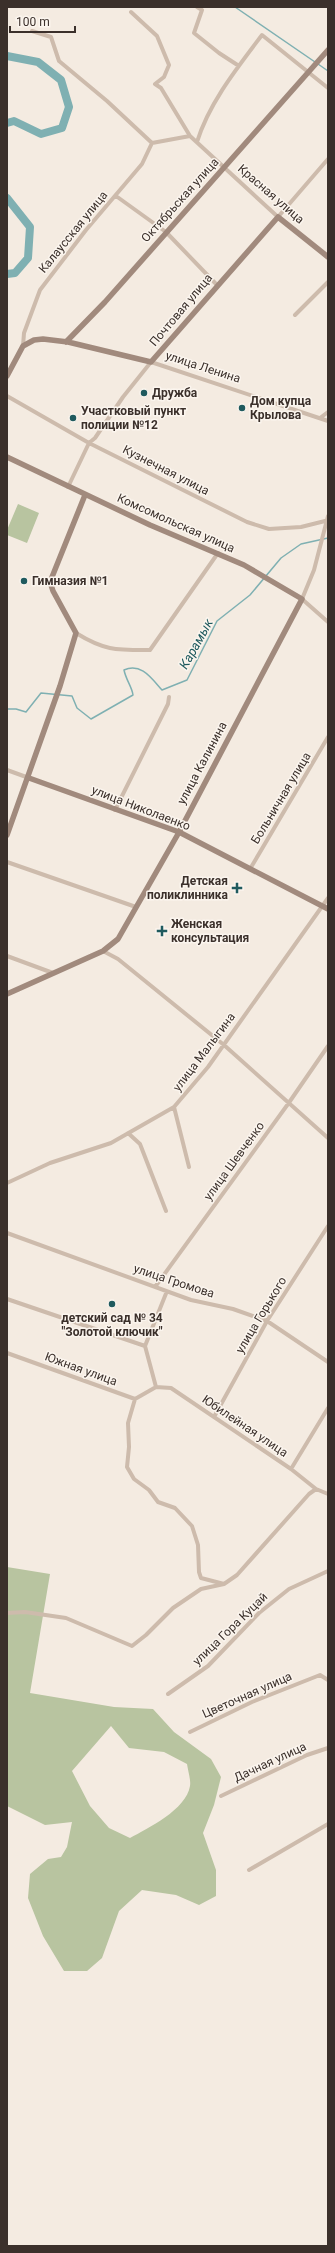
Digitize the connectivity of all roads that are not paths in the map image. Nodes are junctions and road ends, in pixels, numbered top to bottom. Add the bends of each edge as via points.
1 (197, 7) edge
2 (131, 12) dead end
3 (32, 31) dead end
4 (328, 50) edge
5 (239, 66) junction
6 (309, 72) junction
7 (328, 88) edge
8 (190, 136) junction
9 (197, 142) junction
10 (152, 143) junction
11 (328, 159) edge
12 (224, 168) junction
13 (116, 196) junction
14 (278, 217) junction
15 (166, 232) junction
16 (328, 257) edge
17 (328, 282) edge
18 (217, 285) junction
19 (295, 315) dead end
20 (66, 342) junction
21 (23, 346) junction
22 (151, 362) junction
23 (7, 376) edge
24 (7, 396) edge
25 (328, 412) edge
26 (320, 418) junction
27 (328, 420) edge
28 (90, 443) junction
29 (7, 457) edge
30 (68, 487) junction
31 (86, 495) junction
32 (328, 516) edge
33 (325, 521) junction
34 (218, 553) junction
35 (302, 600) junction
36 (328, 622) edge
37 (76, 633) junction
38 (169, 697) dead end
39 (328, 737) edge
40 (7, 770) edge
41 (29, 778) junction
42 (115, 810) junction
43 (177, 832) junction
44 (7, 835) edge
45 (7, 862) edge
46 (250, 869) junction
47 (328, 898) edge
48 (135, 907) junction
49 (324, 908) edge
50 (328, 913) edge
51 (103, 951) junction
52 (7, 956) edge
53 (52, 973) junction
54 (7, 993) edge
55 (224, 1045) junction
56 (328, 1046) edge
57 (288, 1104) junction
58 (174, 1107) junction
59 (128, 1133) junction
60 (328, 1138) edge
61 (188, 1166) dead end
62 (7, 1183) edge
63 (166, 1211) dead end
64 (328, 1226) edge
65 (7, 1233) edge
66 (155, 1286) junction
67 (167, 1291) junction
68 (7, 1298) edge
69 (267, 1320) junction
70 (145, 1346) junction
71 (7, 1353) edge
72 (328, 1362) edge
73 (156, 1387) junction
74 (135, 1399) junction
75 (328, 1408) edge
76 (214, 1417) junction
77 (291, 1469) junction
78 (316, 1489) junction
79 (328, 1494) edge
80 (328, 1571) edge
81 (224, 1584) junction
82 (7, 1613) edge
83 (328, 1680) edge
84 (168, 1694) dead end
85 (190, 1732) dead end
86 (328, 1748) edge
87 (221, 1796) dead end
88 (328, 1824) edge
89 (249, 1870) dead end

1 - 5 street via 202,10 194,33
2 - 8 street, Красная улица via 156,36 169,65 164,76 155,84 161,88
3 - 10 street via 51,38 59,60
4 - 6 main road, Октябрьская улица
5 - 6 street via 262,35
5 - 9 street via 203,122
6 - 7 street
6 - 12 main road, Октябрьская улица
8 - 9 street, Красная улица
8 - 10 street
9 - 12 street, Красная улица
10 - 13 street, Калаусская улица via 142,164
11 - 14 street, Почтовая улица
12 - 14 street, Красная улица
12 - 15 main road, Октябрьская улица
13 - 15 street
13 - 21 street, Калаусская улица via 40,290 24,333
14 - 16 main road, Красная улица
14 - 18 main road, Почтовая улица
15 - 18 street
15 - 20 main road, Октябрьская улица
17 - 19 street
18 - 22 main road, Почтовая улица
20 - 21 main road, улица Ленина via 38,339
20 - 22 main road, улица Ленина
21 - 23 main road, Калаусская улица
22 - 26 street, улица Ленина
22 - 28 street, Почтовая улица
24 - 28 street, Кузнечная улица
25 - 26 street
26 - 27 street, улица Ленина
28 - 30 street, Почтовая улица
28 - 33 street, Кузнечная улица via 247,522 269,529 301,527
29 - 30 main road, Комсомольская улица
30 - 31 main road, Комсомольская улица
31 - 34 main road, Комсомольская улица
31 - 37 main road via 50,582
32 - 33 street
33 - 35 street, улица Калинина via 314,570
34 - 35 main road, Комсомольская улица via 244,565
34 - 37 street via 150,650 113,650 93,644
35 - 36 street, Комсомольская улица
35 - 43 main road, улица Калинина
37 - 41 main road
38 - 42 street via 168,704
39 - 46 street, Больничная улица
40 - 41 street, улица Николаенко
41 - 42 main road, улица Николаенко
41 - 44 main road
42 - 43 main road, улица Николаенко
43 - 46 main road, улица Николаенко
43 - 48 main road, улица Калинина
43 - 49 main road, улица Николаенко
45 - 48 street
46 - 49 main road, улица Николаенко
47 - 49 street, улица Малыгина
48 - 51 main road, улица Калинина via 118,939
48 - 53 main road via 116,937 102,949
49 - 50 main road, улица Николаенко
49 - 55 street, улица Малыгина
51 - 53 main road, улица Калинина
51 - 55 street via 118,959
52 - 53 street
53 - 54 main road, улица Калинина
55 - 57 street
55 - 58 street, улица Малыгина via 194,1086
56 - 57 street, улица Шевченко
57 - 60 street
57 - 66 street, улица Шевченко
58 - 59 street, улица Малыгина
58 - 61 street
59 - 62 street, улица Малыгина via 111,1143 50,1163
59 - 63 street via 140,1144
64 - 69 street, улица Горького
65 - 66 street, улица Громова
66 - 67 street, улица Громова
67 - 69 street, улица Громова
67 - 70 street
68 - 70 street
69 - 72 street, улица Громова
69 - 76 street, улица Горького
70 - 73 street
71 - 74 street, Южная улица
73 - 74 street
73 - 76 street, Юбилейная улица via 171,1388
74 - 81 street via 128,1423 127,1467 134,1479 149,1490 158,1502 175,1508 192,1526 196,1535 201,1578
75 - 77 street
76 - 77 street, Юбилейная улица
77 - 78 street, Юбилейная улица
78 - 79 street, Юбилейная улица
78 - 81 street via 237,1575
80 - 84 street, улица Гора Куцай via 289,1589 259,1613 208,1666
81 - 82 street via 201,1589 173,1608 132,1646 66,1618 25,1612
83 - 85 street, Цветочная улица via 320,1675 312,1678 252,1702
86 - 87 street, Дачная улица via 307,1755
88 - 89 street

